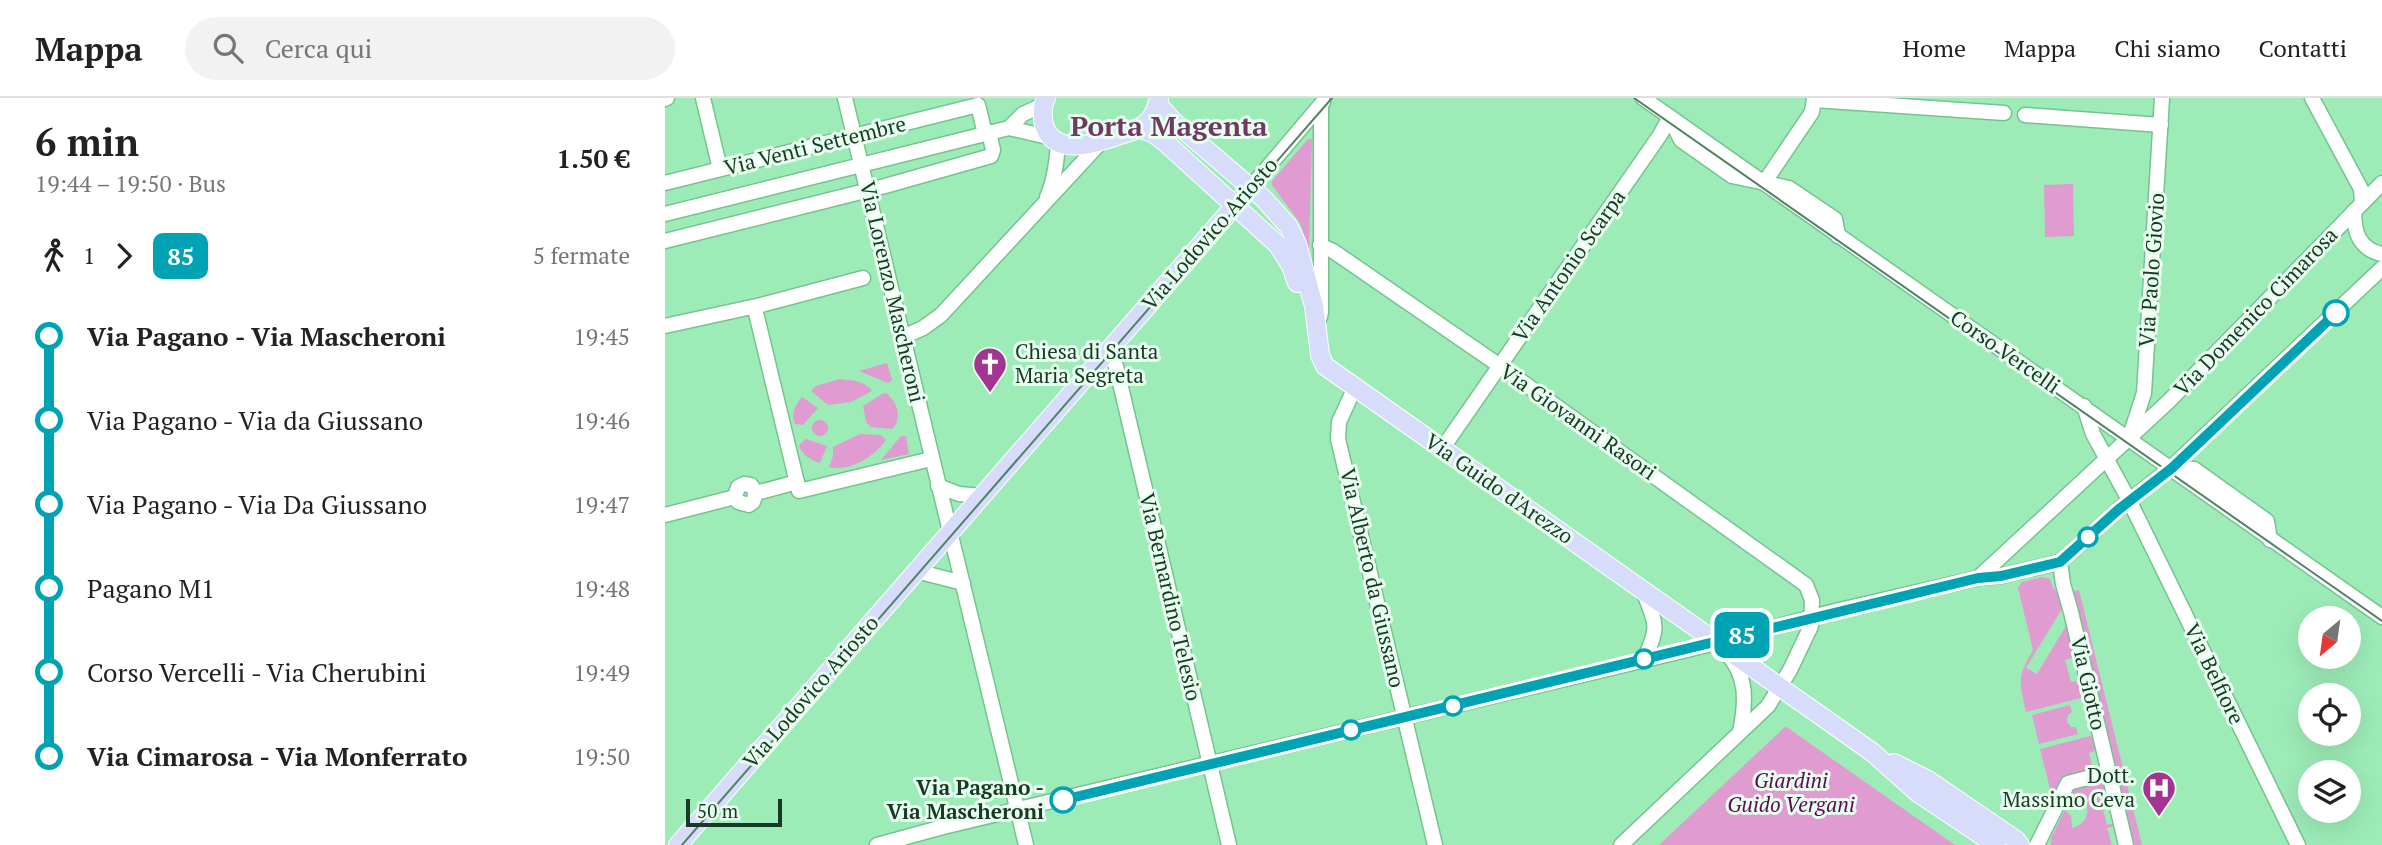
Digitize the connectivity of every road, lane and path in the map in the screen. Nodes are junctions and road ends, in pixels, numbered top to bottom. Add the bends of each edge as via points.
1 (703, 98) edge
2 (845, 98) edge
3 (1643, 98) edge
4 (2162, 98) edge
5 (2312, 98) edge
6 (1814, 99) edge
7 (1044, 100) edge
8 (1159, 101) edge
9 (1324, 102) edge
10 (2004, 113) dead end
11 (2025, 115) dead end
12 (1669, 117) junction
13 (2161, 125) junction
14 (1009, 128) junction
15 (1139, 129) junction
16 (987, 133) junction
17 (855, 137) junction
18 (1055, 140) junction
19 (1102, 141) junction
20 (862, 165) junction
21 (720, 169) junction
22 (665, 183) edge
23 (1764, 183) junction
24 (1251, 187) junction
25 (868, 190) junction
26 (2379, 191) edge
27 (1045, 201) junction
28 (1235, 205) junction
29 (2358, 207) junction
30 (665, 214) edge
31 (665, 241) edge
32 (1320, 245) junction
33 (2382, 254) edge
34 (2382, 268) edge
35 (863, 278) dead end
36 (756, 313) dead end
37 (665, 326) edge
38 (1315, 328) junction
39 (902, 337) junction
40 (1108, 350) junction
41 (1500, 366) junction
42 (1355, 387) junction
43 (2084, 406) junction
44 (2129, 440) junction
45 (1442, 449) junction
46 (931, 459) junction
47 (2108, 460) junction
48 (2172, 468) junction
49 (797, 482) junction
50 (938, 486) junction
51 (982, 496) junction
52 (2130, 502) junction
53 (2237, 514) junction
54 (665, 515) edge
55 (950, 533) junction
56 (2270, 540) junction
57 (2060, 562) junction
58 (2302, 562) junction
59 (916, 571) junction
60 (1978, 578) junction
61 (963, 583) junction
62 (1643, 590) junction
63 (1812, 617) junction
64 (2382, 617) edge
65 (1716, 643) junction
66 (1644, 659) junction
67 (1780, 688) junction
68 (1405, 718) junction
69 (1740, 733) junction
70 (1872, 752) junction
71 (1209, 764) junction
72 (2110, 772) junction
73 (1018, 810) junction
74 (678, 845) edge
75 (877, 845) edge
76 (1026, 845) edge
77 (1229, 845) edge
78 (1435, 845) edge
79 (1621, 845) edge
80 (1996, 845) edge
81 (2020, 845) edge
82 (2037, 845) edge
83 (2126, 845) edge
84 (2298, 845) edge

1 - 21 street
2 - 17 street, Via Lorenzo Mascheroni
3 - 12 street, Corso Vercelli
4 - 13 street, Via Paolo Giovio
5 - 29 street via 2361,189
6 - 10 street
6 - 23 street via 1812,112
7 - 14 street, Via Venti Settembre
7 - 18 main road via 1045,127
8 - 15 main road via 1153,116
8 - 24 main road via 1173,121
9 - 24 street, Via Lodovico Ariosto
9 - 32 street
11 - 13 street
12 - 23 street, Corso Vercelli
12 - 41 street, Via Antonio Scarpa
13 - 44 street, Via Paolo Giovio via 2144,393
14 - 16 street, Via Venti Settembre
14 - 18 street, Via Venti Settembre
15 - 19 main road
15 - 28 main road via 1166,143
16 - 17 street, Via Venti Settembre via 978,105
16 - 20 street, Via Venti Settembre
16 - 25 street via 991,156
17 - 20 street, Via Lorenzo Mascheroni
17 - 21 street, Via Venti Settembre
18 - 19 main road via 1077,146
18 - 27 street via 1057,161
19 - 27 street
20 - 25 street, Via Lorenzo Mascheroni
20 - 30 street, Via Venti Settembre
21 - 22 street, Via Venti Settembre
23 - 43 street, Corso Vercelli
24 - 28 main road, Via Lodovico Ariosto
24 - 38 main road via 1294,235 1314,306
25 - 31 street
25 - 39 street, Via Lorenzo Mascheroni
26 - 29 street, Via Domenico Cimarosa
27 - 39 street via 941,315
28 - 38 main road via 1285,255
28 - 40 main road, Via Lodovico Ariosto
29 - 33 street via 2357,237
29 - 44 street, Via Domenico Cimarosa
32 - 38 street via 1321,312
32 - 41 street, Via Giovanni Rasori
34 - 48 street
35 - 37 street
36 - 49 street
38 - 42 main road via 1321,361
39 - 46 street, Via Lorenzo Mascheroni
40 - 51 main road, Via Lodovico Ariosto
40 - 71 street, Via Bernardino Telesio via 1119,380
41 - 45 street, Via Antonio Scarpa
41 - 63 street, Via Giovanni Rasori via 1801,580 1809,592
42 - 45 main road, Via Guido d'Arezzo
42 - 68 street, Via Alberto da Giussano via 1339,422 1338,439
43 - 44 street, Corso Vercelli
43 - 47 street, Via Belfiore via 2093,435
44 - 47 street, Via Domenico Cimarosa
44 - 48 street, Corso Vercelli
45 - 62 main road, Via Guido d'Arezzo
46 - 49 street via 799,491
46 - 50 street, Via Lorenzo Mascheroni
47 - 52 street, Via Belfiore
47 - 60 street, Via Domenico Cimarosa
48 - 52 street
48 - 53 street, Corso Vercelli
48 - 56 street, Corso Vercelli via 2192,468 2267,522
49 - 54 street via 756,492 744,484 735,497
50 - 51 street
50 - 55 street, Via Lorenzo Mascheroni
51 - 55 main road, Via Lodovico Ariosto
52 - 57 street
52 - 84 street, Via Belfiore
53 - 56 street, Corso Vercelli
53 - 58 street, Corso Vercelli via 2242,530 2289,563
55 - 59 main road, Via Lodovico Ariosto
55 - 61 street, Via Lorenzo Mascheroni
56 - 58 street, Corso Vercelli
57 - 60 street
57 - 72 street, Via Giotto
58 - 64 street, Corso Vercelli
59 - 61 street
59 - 74 main road, Via Lodovico Ariosto
60 - 63 street
61 - 73 street
62 - 65 main road, Via Guido d'Arezzo
62 - 66 street via 1656,624
63 - 65 street
63 - 67 street
65 - 66 street
65 - 67 main road, Via Guido d'Arezzo
65 - 69 street via 1742,679
66 - 68 street
67 - 69 street
67 - 70 main road, Via Guido d'Arezzo
68 - 71 street
68 - 78 street, Via Alberto da Giussano
69 - 79 street
70 - 80 main road via 1918,793
70 - 81 main road via 1928,780
71 - 73 street
71 - 77 street, Via Bernardino Telesio
72 - 82 street via 2068,783
72 - 83 street, Via Giotto
73 - 75 street
73 - 76 street

